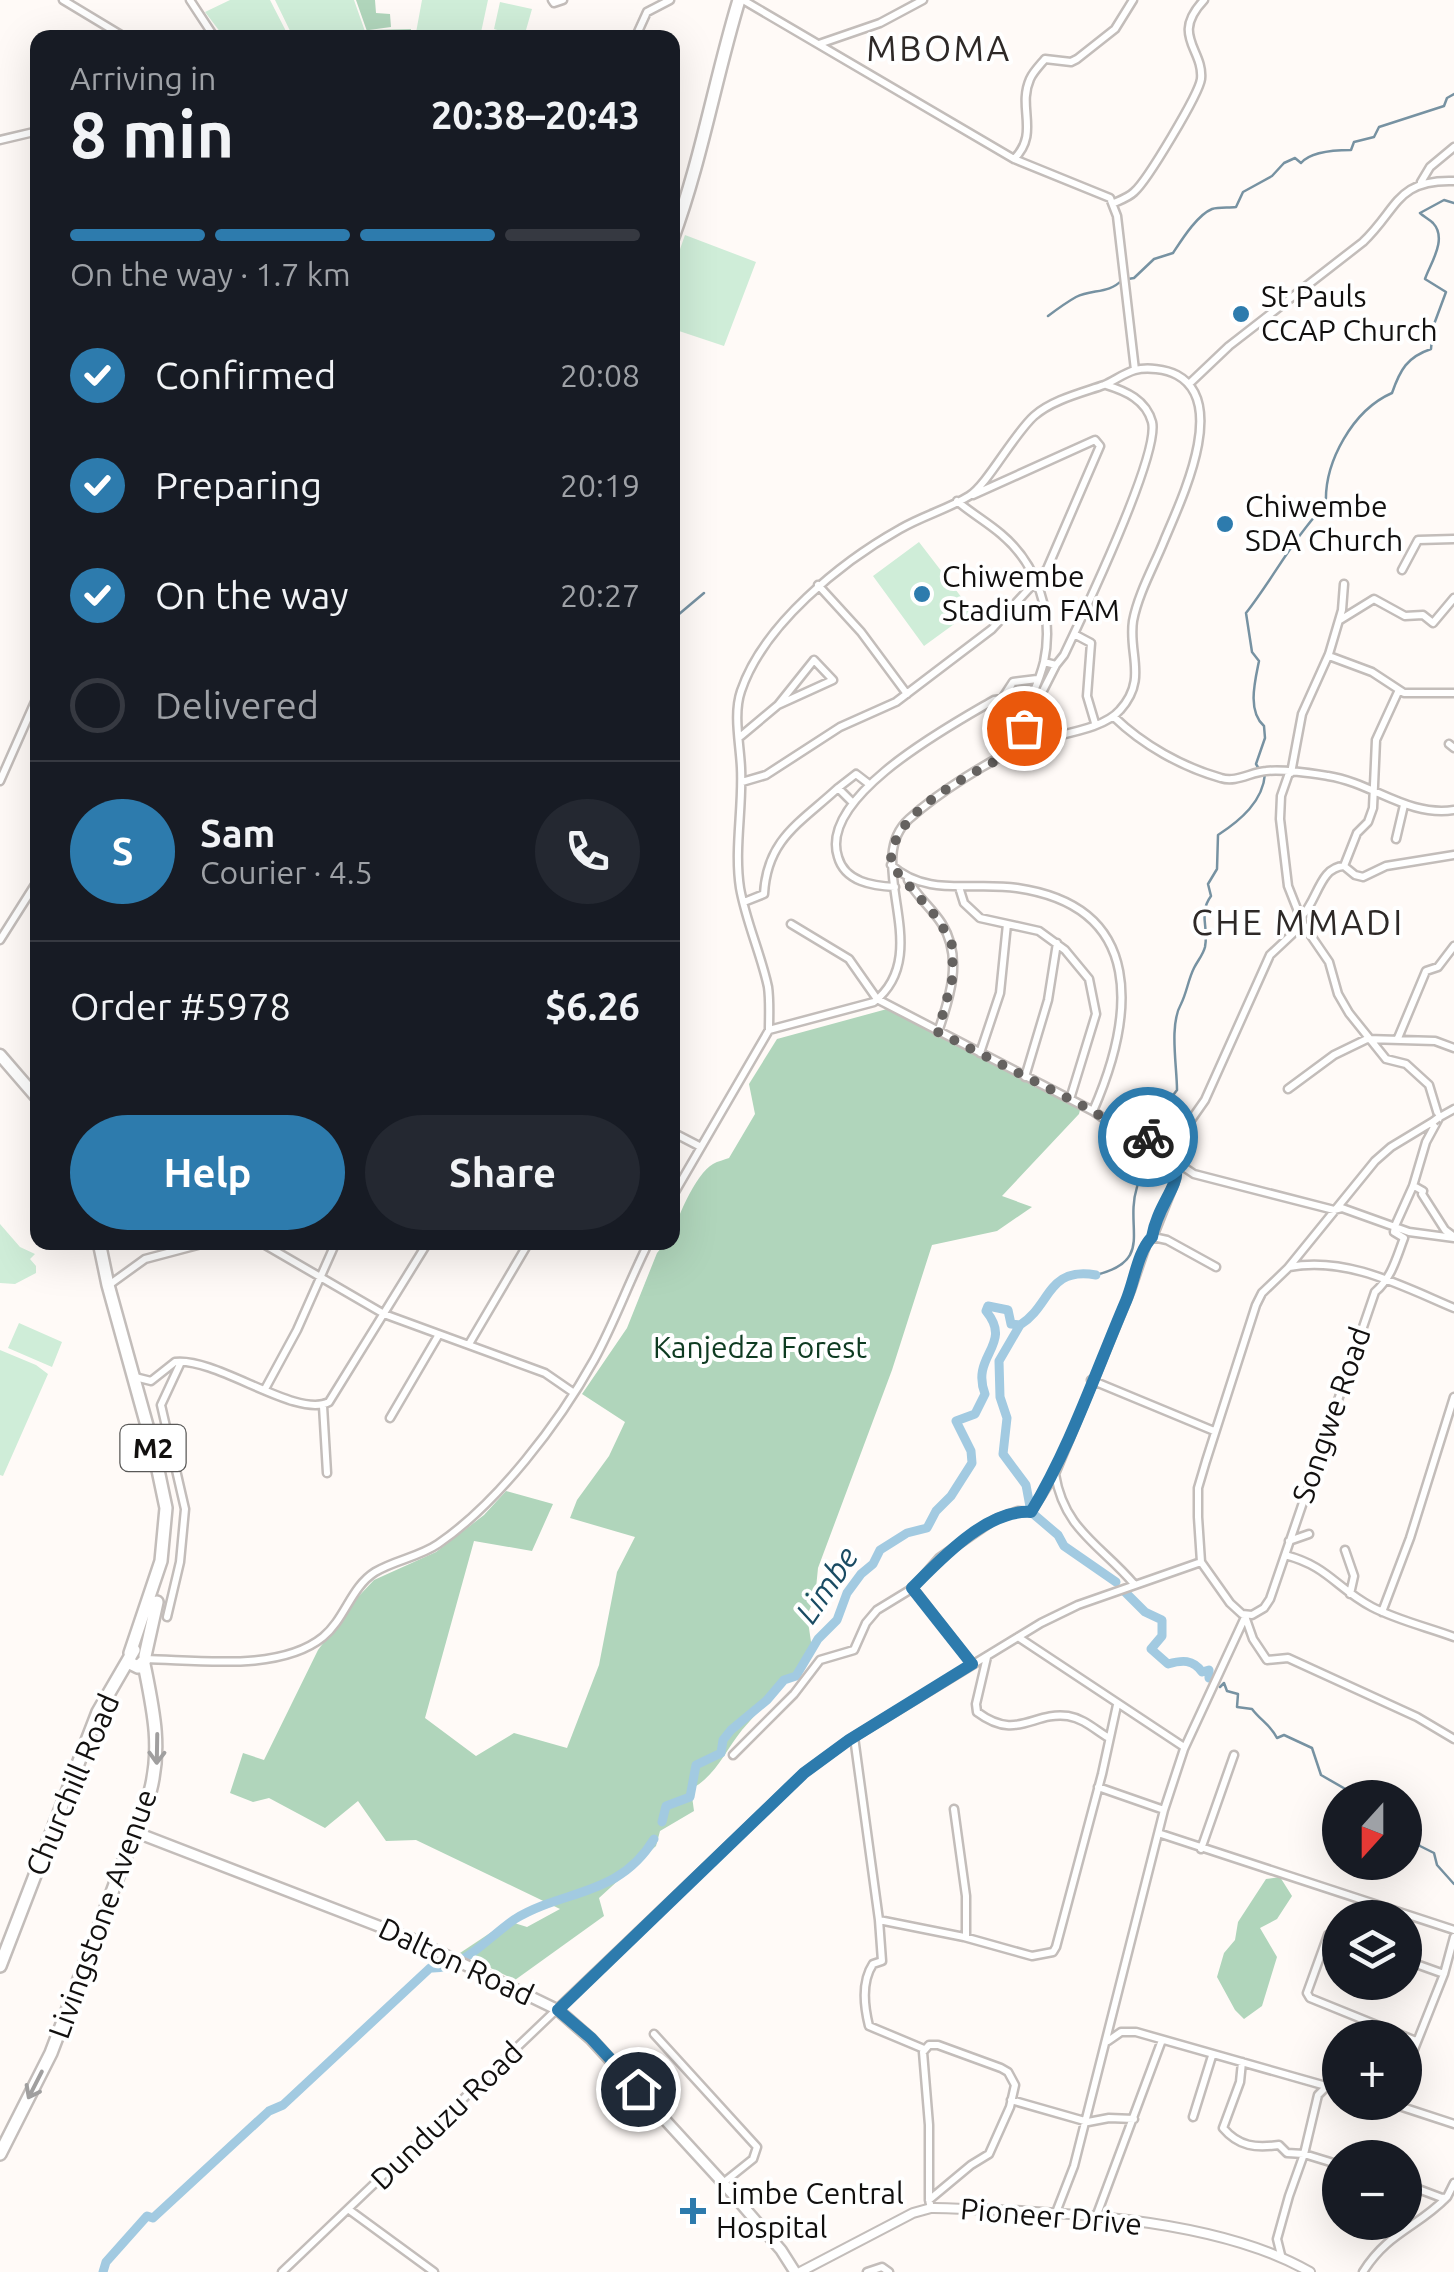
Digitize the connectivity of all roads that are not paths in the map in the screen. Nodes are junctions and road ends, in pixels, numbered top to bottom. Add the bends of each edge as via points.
1 (64, 0) edge
2 (190, 0) edge
3 (552, 0) edge
4 (564, 0) edge
5 (670, 0) edge
6 (740, 0) edge
7 (923, 0) edge
8 (1133, 0) edge
9 (1204, 0) edge
10 (113, 30) edge
11 (209, 30) edge
12 (639, 30) edge
13 (817, 45) junction
14 (30, 133) edge
15 (0, 140) edge
16 (1454, 147) edge
17 (1014, 159) junction
18 (1454, 181) edge
19 (1420, 184) junction
20 (1114, 203) junction
21 (680, 217) edge
22 (1135, 370) junction
23 (1105, 384) junction
24 (1190, 384) junction
25 (972, 495) junction
26 (956, 501) junction
27 (1454, 538) edge
28 (1402, 570) dead end
29 (1036, 580) junction
30 (1344, 584) dead end
31 (818, 585) junction
32 (1454, 598) edge
33 (1339, 620) junction
34 (1074, 634) junction
35 (1329, 656) junction
36 (1044, 662) junction
37 (1056, 665) junction
38 (1037, 678) junction
39 (1398, 692) junction
40 (1454, 693) edge
41 (907, 694) junction
42 (1002, 699) junction
43 (778, 705) junction
44 (1025, 710) junction
45 (30, 713) edge
46 (1114, 717) junction
47 (1094, 723) junction
48 (1024, 728) junction
49 (740, 737) junction
50 (1025, 745) junction
51 (1290, 773) junction
52 (0, 782) edge
53 (742, 782) junction
54 (869, 784) junction
55 (838, 788) junction
56 (1376, 790) junction
57 (853, 803) junction
58 (1404, 805) junction
59 (1454, 810) edge
60 (1396, 840) dead end
61 (1454, 855) edge
62 (891, 865) junction
63 (1344, 866) junction
64 (907, 880) junction
65 (895, 887) junction
66 (959, 887) junction
67 (30, 893) edge
68 (744, 902) junction
69 (1302, 920) junction
70 (791, 924) dead end
71 (1008, 924) junction
72 (0, 940) edge
73 (1057, 943) junction
74 (1454, 946) edge
75 (877, 1000) junction
76 (768, 1030) junction
77 (938, 1032) junction
78 (1370, 1038) junction
79 (1398, 1038) junction
80 (1454, 1048) edge
81 (980, 1053) junction
82 (0, 1055) edge
83 (1025, 1078) junction
84 (1288, 1089) dead end
85 (30, 1090) edge
86 (1070, 1099) junction
87 (1454, 1108) edge
88 (1093, 1111) junction
89 (1437, 1119) junction
90 (680, 1136) edge
91 (699, 1146) junction
92 (1170, 1150) junction
93 (1176, 1162) junction
94 (680, 1182) edge
95 (1413, 1186) junction
96 (1334, 1210) junction
97 (1395, 1226) junction
98 (1152, 1237) junction
99 (1454, 1237) edge
100 (103, 1250) edge
101 (179, 1250) edge
102 (275, 1250) edge
103 (332, 1250) edge
104 (423, 1250) edge
105 (524, 1250) edge
106 (645, 1250) edge
107 (1216, 1268) dead end
108 (1288, 1268) junction
109 (320, 1275) junction
110 (1389, 1280) junction
111 (110, 1284) junction
112 (1454, 1308) edge
113 (384, 1314) junction
114 (438, 1336) junction
115 (469, 1344) junction
116 (182, 1360) junction
117 (136, 1377) junction
118 (1091, 1380) junction
119 (265, 1390) junction
120 (574, 1393) junction
121 (1454, 1397) edge
122 (323, 1406) junction
123 (390, 1418) dead end
124 (1214, 1431) junction
125 (327, 1474) dead end
126 (1055, 1474) junction
127 (1309, 1534) dead end
128 (1289, 1540) junction
129 (1345, 1550) dead end
130 (1285, 1555) junction
131 (1201, 1562) junction
132 (1134, 1584) junction
133 (912, 1588) junction
134 (1350, 1594) junction
135 (1382, 1612) junction
136 (1246, 1615) junction
137 (167, 1616) dead end
138 (1018, 1637) junction
139 (1454, 1637) edge
140 (987, 1656) junction
141 (130, 1658) junction
142 (145, 1660) junction
143 (972, 1664) junction
144 (1117, 1704) junction
145 (854, 1737) junction
146 (1109, 1738) junction
147 (1454, 1739) edge
148 (1184, 1748) junction
149 (733, 1754) dead end
150 (1234, 1756) dead end
151 (1098, 1787) junction
152 (954, 1809) dead end
153 (1164, 1810) junction
154 (135, 1832) junction
155 (1161, 1834) junction
156 (1201, 1848) junction
157 (879, 1920) junction
158 (1454, 1933) edge
159 (966, 1937) junction
160 (1322, 1952) edge
161 (0, 1966) edge
162 (1422, 1966) edge
163 (1444, 1974) junction
164 (558, 2010) junction
165 (1363, 2020) edge
166 (1422, 2027) edge
167 (654, 2034) dead end
168 (1162, 2040) junction
169 (1106, 2044) junction
170 (924, 2049) junction
171 (1212, 2056) junction
172 (1242, 2062) junction
173 (1322, 2085) edge
174 (1322, 2092) edge
175 (1011, 2100) junction
176 (1422, 2113) edge
177 (1193, 2117) dead end
178 (1134, 2119) junction
179 (1086, 2120) junction
180 (1454, 2124) edge
181 (0, 2154) edge
182 (1304, 2154) junction
183 (1322, 2159) edge
184 (723, 2183) junction
185 (1454, 2183) edge
186 (1422, 2189) edge
187 (1447, 2197) junction
188 (930, 2204) junction
189 (348, 2209) junction
190 (1055, 2214) junction
191 (1095, 2218) junction
192 (1281, 2256) junction
193 (282, 2272) edge
194 (434, 2272) edge
195 (800, 2272) edge
196 (867, 2272) edge
197 (888, 2272) edge
198 (1310, 2272) edge
199 (1363, 2272) edge

1 - 10 street
2 - 11 street
3 - 4 street
5 - 12 street via 647,12
6 - 13 street
6 - 21 highway
7 - 13 street via 880,24
8 - 17 street via 1115,29 1077,59 1044,59 1031,76 1027,144
9 - 20 street via 1188,36 1202,69 1198,91 1138,188
13 - 17 street
14 - 15 street
16 - 19 street
17 - 20 street
18 - 19 street
19 - 24 street via 1394,202 1363,242
20 - 22 street
22 - 23 street
22 - 24 street via 1167,371
23 - 25 street via 1038,413
23 - 34 street via 1142,404 1153,432
24 - 46 street via 1200,418 1196,456 1134,619 1137,671 1130,698
25 - 26 street
25 - 29 street via 1098,442 1065,529
26 - 29 street via 1002,535
26 - 31 street via 898,530
27 - 28 street via 1418,540
29 - 36 street via 1046,611
29 - 41 street via 992,628
30 - 33 street
31 - 41 street
31 - 49 street via 748,675 739,700
32 - 33 street via 1433,622 1374,599
33 - 35 street
34 - 37 street
34 - 47 street via 1091,643 1086,696
35 - 39 street via 1372,672
35 - 51 street via 1303,710
36 - 37 street
36 - 38 street
37 - 48 street
38 - 42 street via 1013,682
38 - 44 street
39 - 40 street
39 - 56 street via 1376,740
41 - 53 street
42 - 44 street
42 - 54 street via 939,732
43 - 43 street via 832,682 833,680 814,660
43 - 49 street
44 - 48 street
45 - 52 street
46 - 47 street
46 - 51 street via 1194,770 1230,780
47 - 50 street
48 - 50 street
49 - 53 street
50 - 62 street via 908,820 894,840
51 - 56 street
51 - 69 street via 1280,819 1288,886
53 - 68 street
54 - 55 street via 856,774
54 - 57 street
55 - 57 street
55 - 68 street via 776,846 764,894
56 - 58 street
56 - 63 street
57 - 65 street via 838,834 843,867 857,879
58 - 59 street
58 - 60 street
61 - 63 street via 1386,866 1365,877
62 - 64 street
62 - 65 street
63 - 69 street via 1324,874
64 - 66 street
64 - 77 street via 953,947
65 - 75 street via 900,947
66 - 71 street via 980,918
66 - 88 street via 1051,894 1086,914 1108,942 1123,1001
67 - 72 street
68 - 76 street via 768,992
69 - 78 street via 1329,962 1346,1008
69 - 92 street via 1270,955 1205,1100
70 - 75 street via 849,958
71 - 73 street
71 - 81 street via 1000,992
73 - 83 street
73 - 86 street via 1088,977 1096,1002
74 - 79 street via 1426,971
75 - 76 street
75 - 77 street
76 - 91 street
77 - 81 street
78 - 79 street
78 - 84 street
78 - 89 street via 1386,1059 1406,1064 1428,1084
79 - 80 street
81 - 83 street
82 - 85 main road
83 - 86 street
86 - 88 street
87 - 89 street
88 - 92 street
89 - 95 street
89 - 96 street via 1375,1161
90 - 91 street
91 - 94 street
92 - 93 street
93 - 96 street via 1194,1174
93 - 98 street via 1176,1179
95 - 97 street
95 - 99 street via 1424,1191
96 - 97 street
96 - 108 street
97 - 99 street
97 - 110 street, Songwe Road via 1404,1238
98 - 107 street
98 - 118 street
100 - 111 highway, Churchill Road / M2
101 - 111 street via 145,1259
102 - 109 street
103 - 109 street
104 - 113 street
105 - 115 street
106 - 120 street
108 - 110 street via 1318,1264
108 - 124 street via 1262,1293
109 - 113 street
109 - 119 street
110 - 112 street
110 - 128 street, Songwe Road via 1375,1292
111 - 117 highway, Churchill Road / M2
113 - 114 street
113 - 122 street
114 - 115 street
114 - 123 street
115 - 120 street via 545,1373
116 - 117 street via 151,1381
116 - 119 street
116 - 137 street via 160,1405 185,1509
117 - 141 highway, Churchill Road / M2 via 164,1490 166,1527
117 - 142 highway, Churchill Road / M2 via 171,1508
118 - 124 street
118 - 126 street
119 - 122 street
120 - 142 street via 487,1502 435,1546 366,1578 322,1638 262,1658
121 - 135 street
122 - 125 street
124 - 131 street via 1198,1488
126 - 132 street via 1079,1531
126 - 133 street via 1031,1512 994,1520 939,1558
127 - 128 street
128 - 130 street, Songwe Road
129 - 134 street via 1354,1576
130 - 134 street via 1319,1567
130 - 136 street, Songwe Road via 1270,1599
131 - 132 street, Dunduzu Road
131 - 136 street
132 - 138 street, Dunduzu Road
133 - 143 street
133 - 149 street via 877,1610 854,1650 814,1666
134 - 135 street
135 - 139 street
136 - 147 street via 1265,1658 1288,1658
136 - 148 street, Songwe Road
138 - 140 street, Dunduzu Road
138 - 144 street
140 - 143 street, Dunduzu Road
140 - 146 street via 976,1709 984,1717 1012,1726 1064,1715
141 - 142 highway via 139,1650
141 - 161 highway, Churchill Road / M2 via 98,1712
142 -> 154 highway, Livingstone Avenue / M2 via 158,1753
143 - 145 street, Dunduzu Road
144 - 146 street
144 - 148 street
145 - 157 street
145 - 164 street, Dunduzu Road via 804,1773
146 - 151 street
148 - 153 street, Songwe Road
150 - 156 street
151 - 153 street
151 - 159 street via 1052,1952 1032,1956
152 - 159 street
153 - 155 street, Songwe Road
154 - 164 main road, Dalton Road via 442,1952
154 -> 181 highway, Livingstone Avenue / M2 via 51,2053
155 - 156 street
155 - 169 street, Songwe Road
156 - 158 street
157 - 159 street
157 - 170 street via 882,1961 867,1976 864,2013 869,2026
158 - 163 street
160 - 165 street via 1307,1994
162 - 163 street
163 - 166 street
164 - 184 main road, Dalton Road
164 - 189 street, Dunduzu Road
167 - 184 street via 757,2147 753,2159
168 - 169 street via 1129,2030
168 - 171 street
168 - 178 street
169 - 179 street, Songwe Road
170 - 175 street via 938,2045 1008,2072 1015,2085
170 - 188 street
171 - 172 street
171 - 177 street
172 - 173 street
172 - 182 street via 1223,2130 1243,2144 1278,2144 1287,2153
174 - 182 street
175 - 179 street
175 - 188 street via 989,2154
176 - 180 street
178 - 179 street
178 - 191 street
179 - 190 street, Songwe Road
182 - 183 street
182 - 192 street via 1277,2239
184 - 195 main road, Dalton Road
185 - 187 street
186 - 187 street
187 - 199 street via 1378,2247
188 - 190 street, Pioneer Drive
188 - 195 street, Pioneer Drive
189 - 193 street, Dunduzu Road
189 - 194 street
190 - 191 street, Pioneer Drive
191 - 192 street, Pioneer Drive via 1227,2238
192 - 198 street, Pioneer Drive
196 - 197 street

